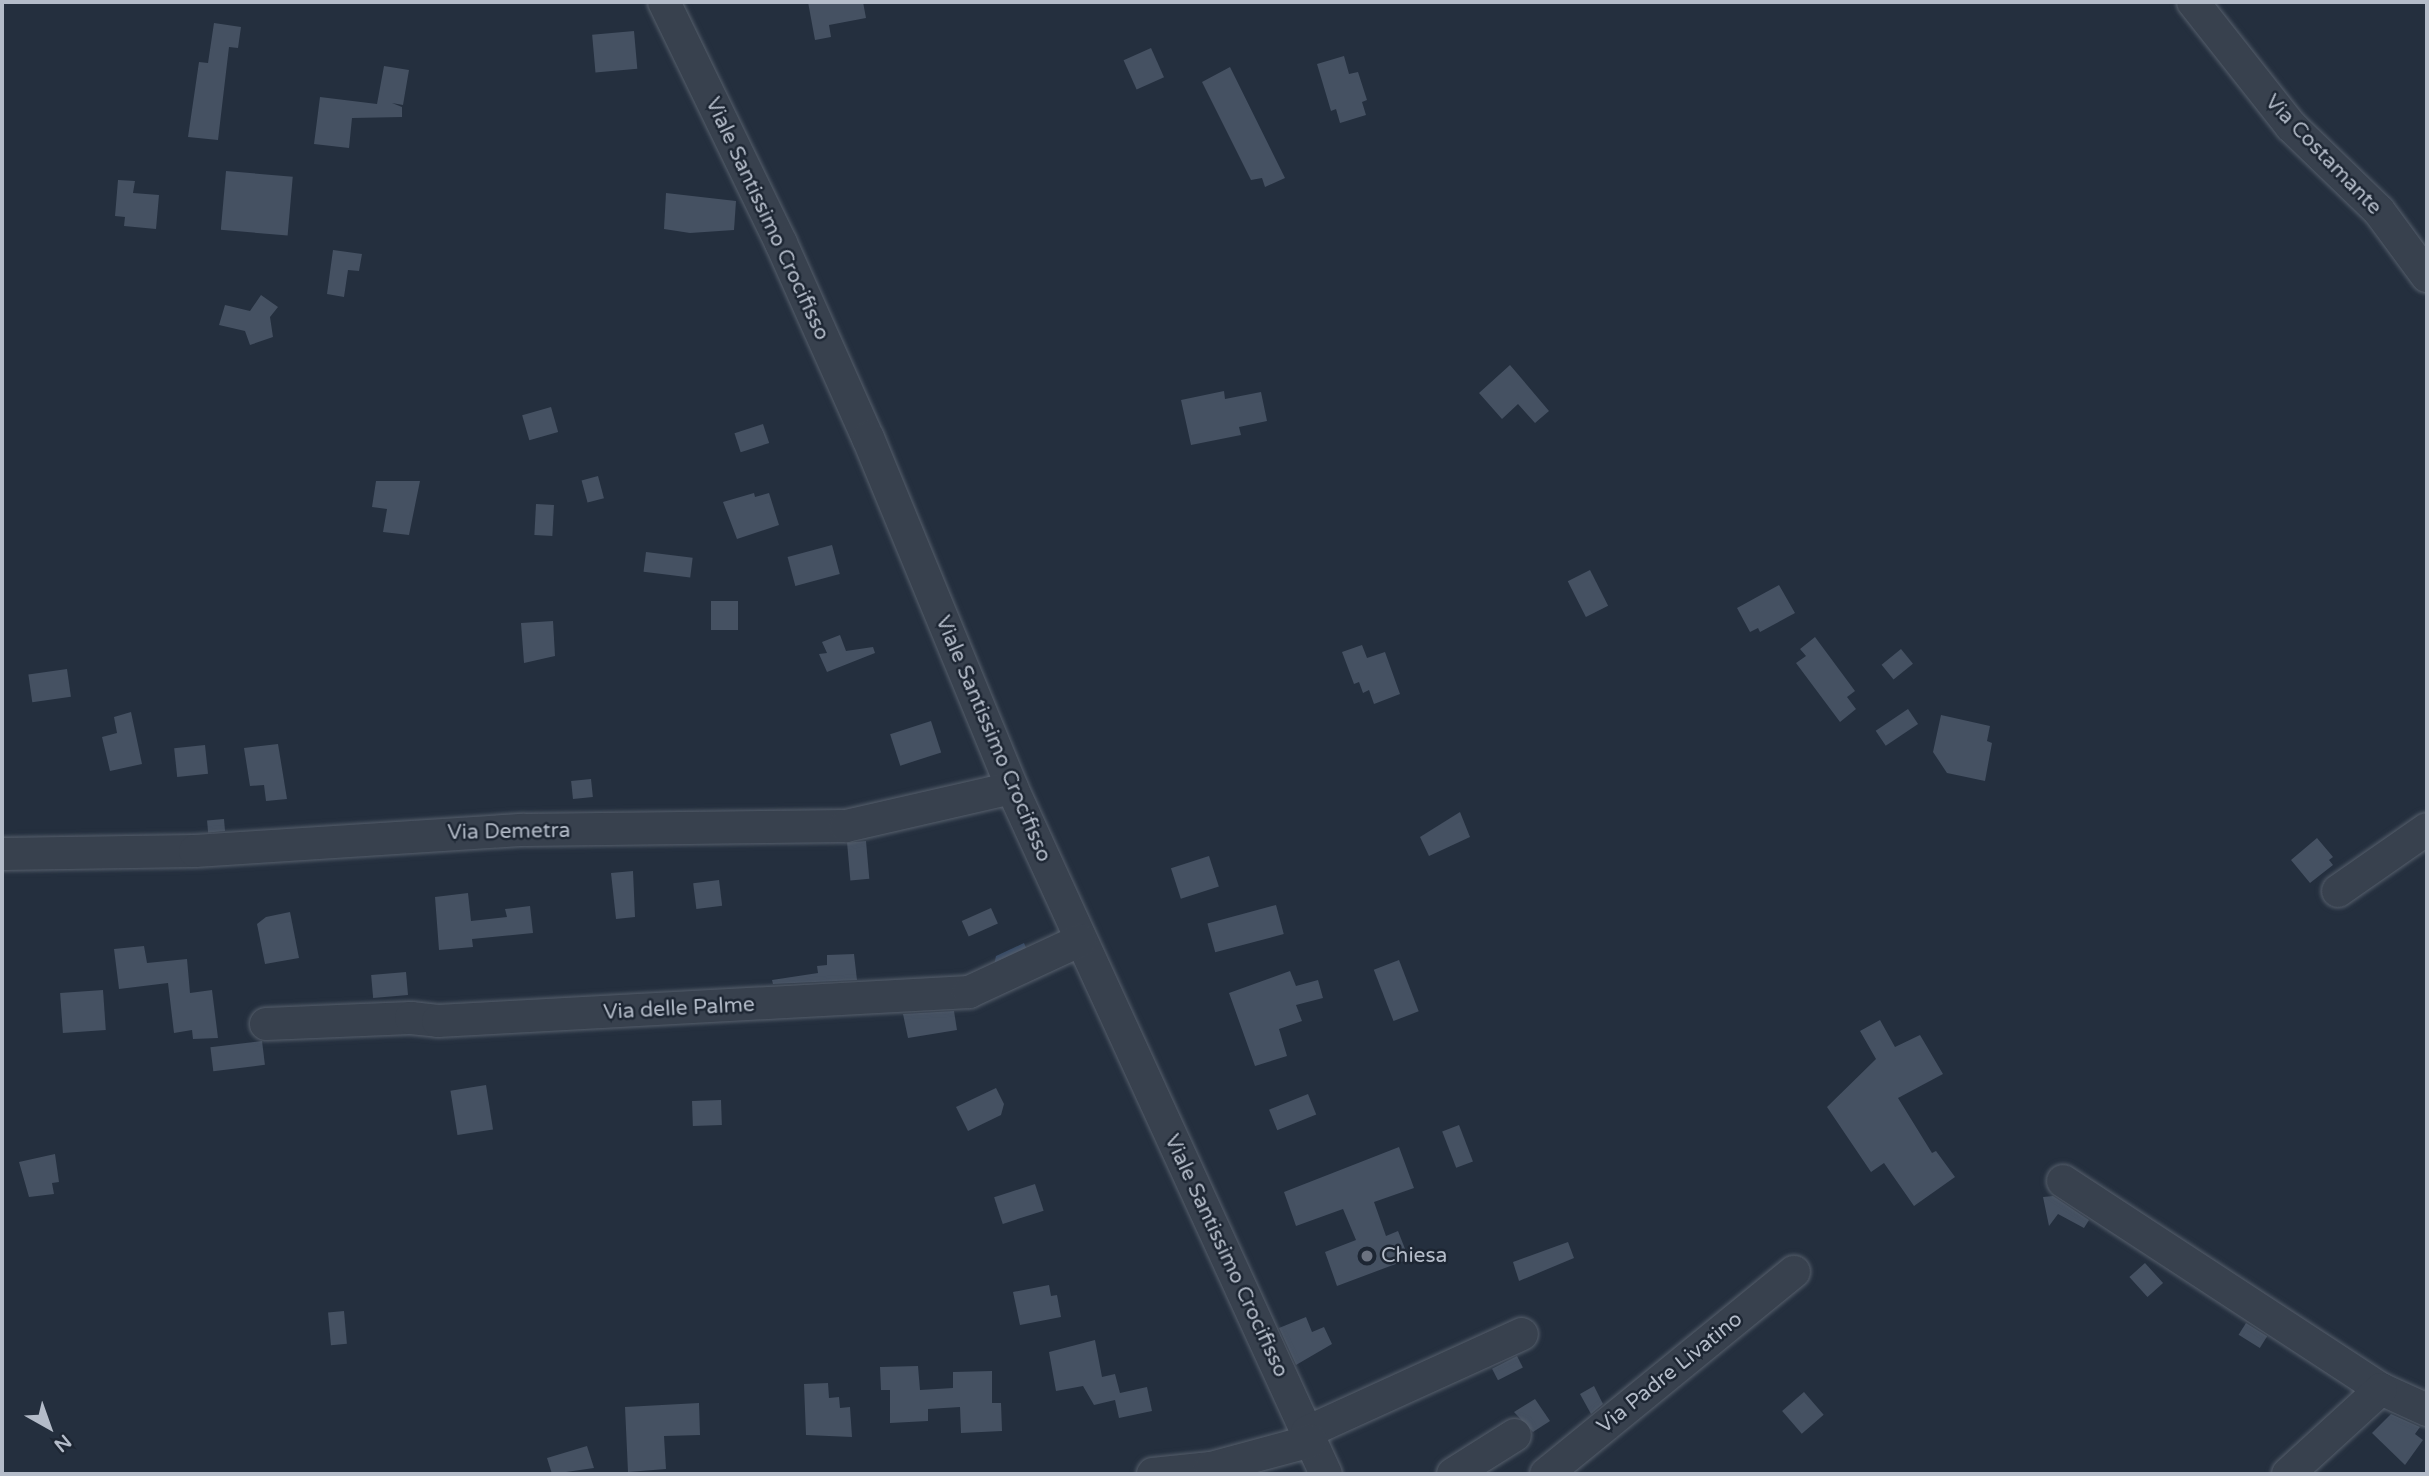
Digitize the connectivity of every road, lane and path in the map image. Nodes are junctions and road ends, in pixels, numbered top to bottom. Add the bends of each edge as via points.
1 (664, 2) edge
2 (2193, 2) edge
3 (2427, 276) edge
4 (1012, 788) junction
5 (2427, 829) edge
6 (2, 854) edge
7 (2338, 891) dead end
8 (1082, 940) junction
9 (266, 1024) dead end
10 (2063, 1181) dead end
11 (1794, 1272) dead end
12 (1522, 1334) dead end
13 (2381, 1389) junction
14 (2427, 1410) edge
15 (1515, 1435) dead end
16 (1309, 1436) junction
17 (1153, 1474) edge
18 (1326, 1474) edge
19 (1453, 1474) edge
20 (1546, 1474) edge
21 (2288, 1474) edge

1 - 4 street, Viale Santissimo Crocifisso via 781,243
2 - 3 street, Via Costamante via 2291,126 2379,211
4 - 6 street, Via Demetra via 846,826 523,830 195,851
4 - 8 street, Viale Santissimo Crocifisso
5 - 7 street
8 - 9 street, Via delle Palme via 969,992 438,1021
8 - 16 street, Viale Santissimo Crocifisso
10 - 13 street
11 - 20 street, Via Padre Livatino
12 - 16 street
13 - 14 street
13 - 21 street
15 - 19 street
16 - 17 street via 1210,1468
16 - 18 street, Viale Santissimo Crocifisso

